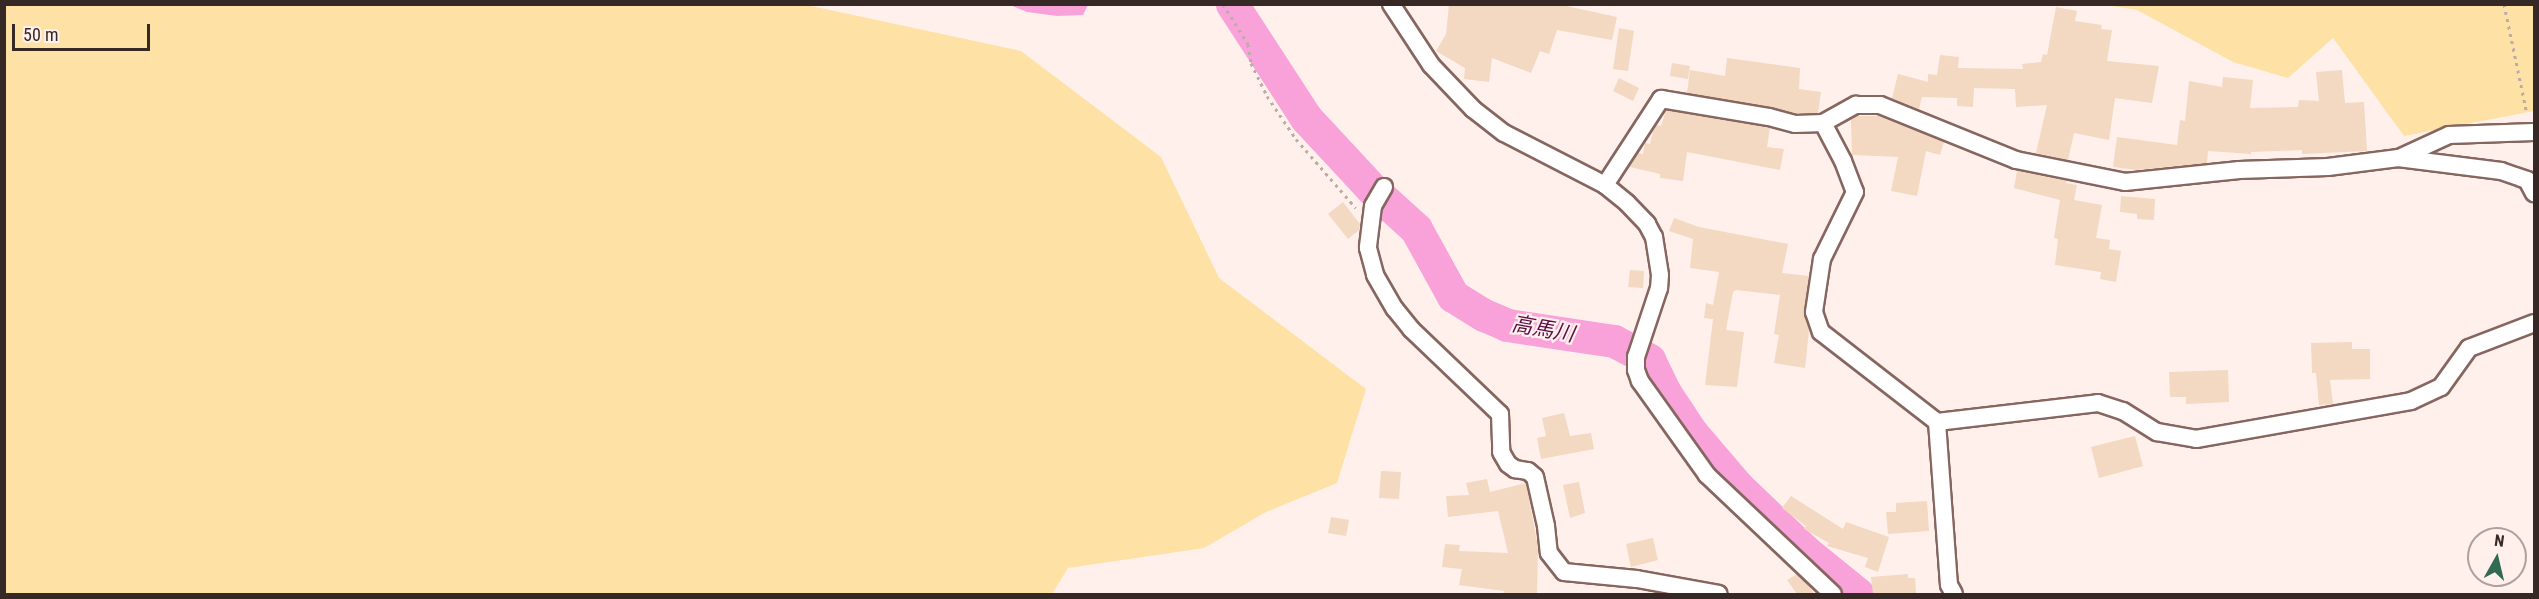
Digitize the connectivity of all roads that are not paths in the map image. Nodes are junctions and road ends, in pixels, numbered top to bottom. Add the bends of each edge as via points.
1 (1390, 4) edge
2 (1823, 123) junction
3 (2533, 132) edge
4 (2398, 158) junction
5 (1605, 185) junction
6 (1384, 187) dead end
7 (2535, 193) edge
8 (2535, 323) edge
9 (1936, 422) junction
10 (1719, 594) edge
11 (1833, 594) edge
12 (1954, 594) edge

1 - 5 street via 1431,65 1473,109 1504,133
2 - 4 street via 1856,105 1880,105 2016,160 2125,182
2 - 5 street via 1795,124 1661,99
2 - 9 street via 1855,192 1822,259 1814,312 1821,333
3 - 4 street via 2449,135
4 - 7 street via 2502,171 2527,180
5 - 11 street via 1634,210 1654,237 1659,288 1636,357 1640,381 1707,475
6 - 10 street via 1373,206 1370,229 1368,249 1375,275 1411,329 1500,414 1501,452 1508,464 1535,477 1549,554 1564,572 1646,580
8 - 9 street via 2469,348 2441,387 2411,401 2196,439 2157,432 2123,411 2098,403
9 - 12 street via 1949,585

